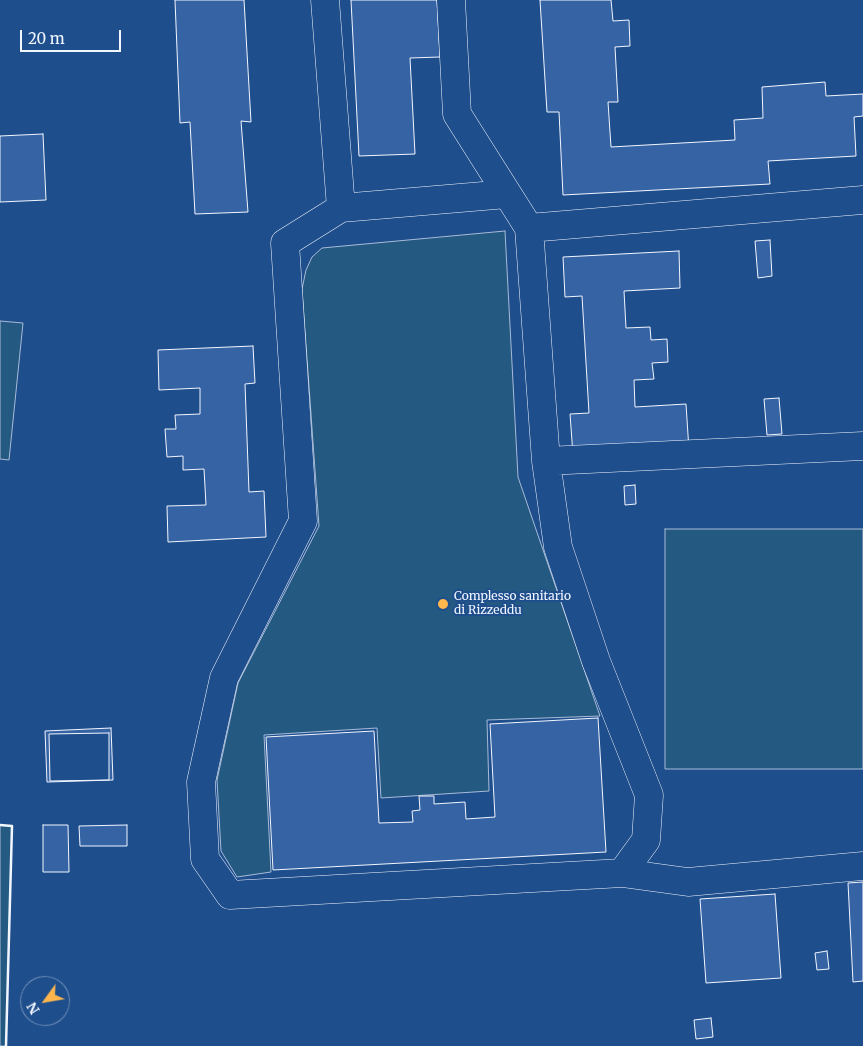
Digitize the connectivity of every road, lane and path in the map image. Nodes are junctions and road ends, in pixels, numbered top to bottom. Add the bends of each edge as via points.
1 (325, 0) edge
2 (451, 0) edge
3 (507, 194) junction
4 (863, 200) edge
5 (341, 208) junction
6 (529, 228) junction
7 (863, 446) edge
8 (546, 461) junction
9 (863, 866) edge
10 (622, 873) junction

1 - 5 lane
2 - 3 lane via 457,114
3 - 5 lane
3 - 6 lane
4 - 6 lane
5 - 10 lane via 285,243 303,521 224,678 201,782 205,859 230,895
6 - 8 lane
7 - 8 lane
8 - 10 lane via 558,547 596,661 649,795 646,840
9 - 10 lane via 688,882

